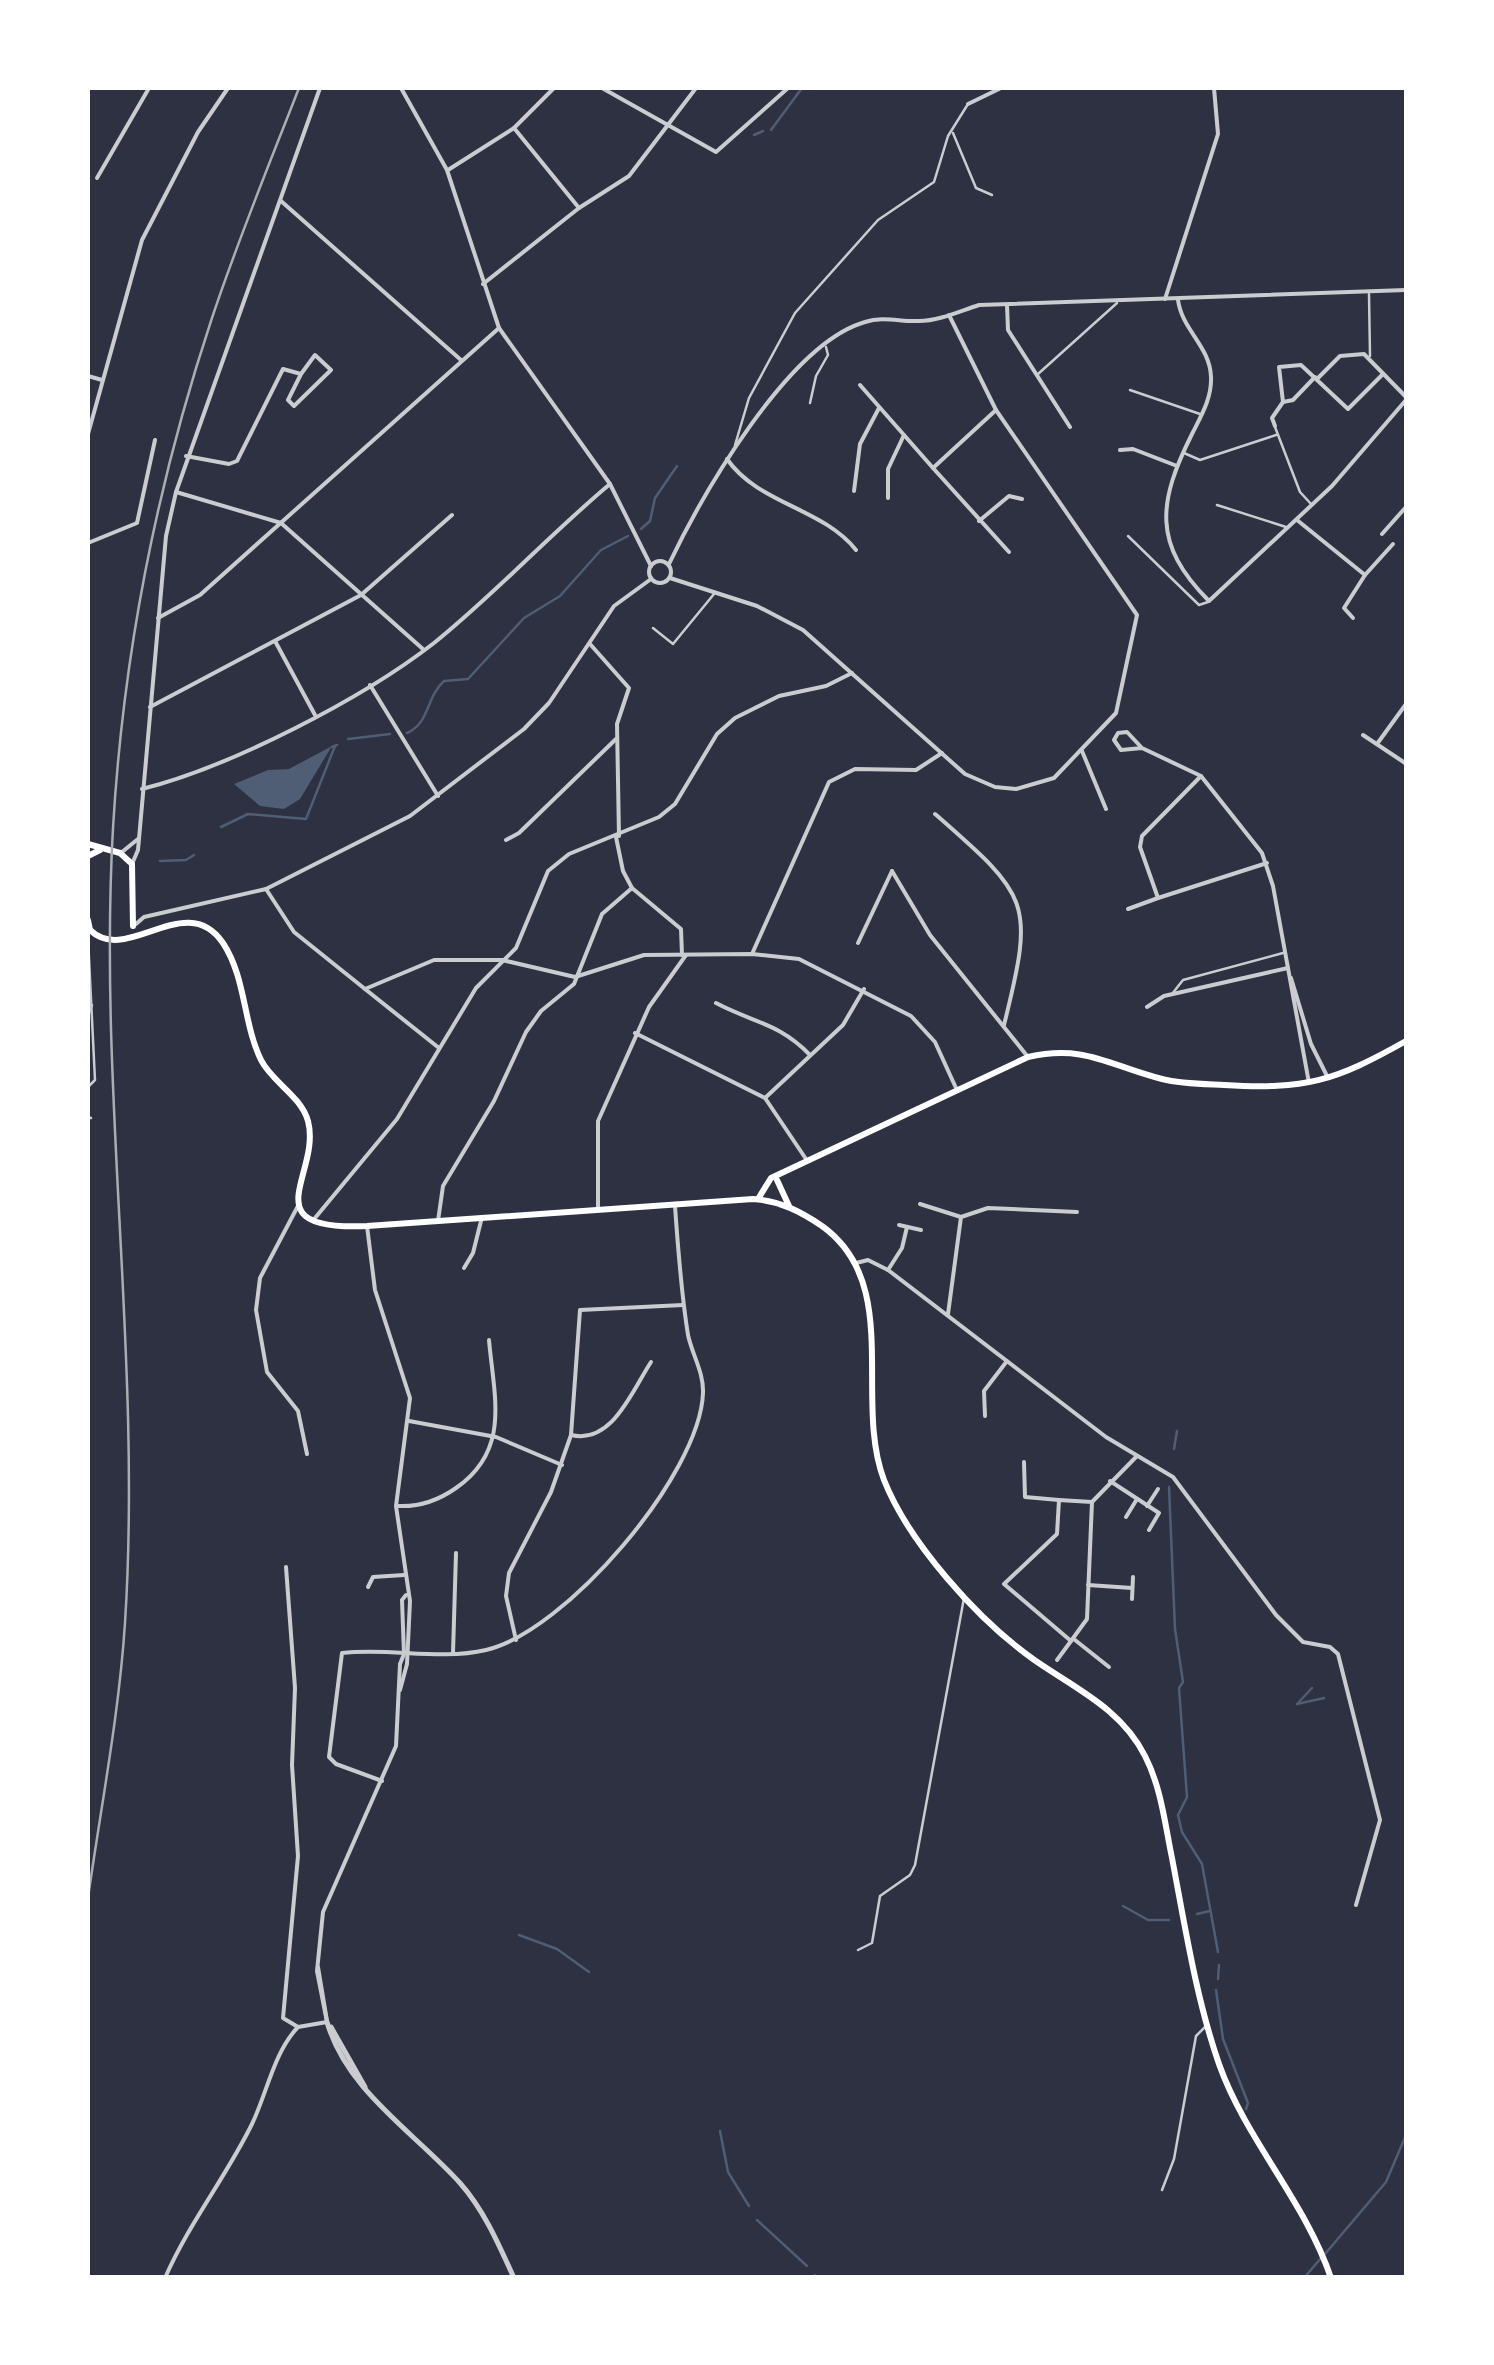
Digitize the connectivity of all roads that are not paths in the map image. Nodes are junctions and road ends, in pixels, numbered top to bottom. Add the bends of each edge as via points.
1 (149, 88) edge
2 (228, 88) edge
3 (320, 88) edge
4 (402, 88) edge
5 (554, 88) edge
6 (602, 88) edge
7 (696, 88) edge
8 (788, 88) edge
9 (1001, 88) edge
10 (1214, 88) edge
11 (968, 104) joint
12 (514, 128) junction
13 (666, 128) junction
14 (951, 130) junction
15 (447, 170) junction
16 (97, 178) dead end
17 (992, 196) dead end
18 (281, 201) junction
19 (579, 208) junction
20 (483, 284) junction
21 (1406, 290) edge
22 (1368, 292) junction
23 (1164, 300) junction
24 (1178, 300) junction
25 (1118, 303) junction
26 (1007, 305) junction
27 (952, 314) junction
28 (500, 328) junction
29 (826, 347) junction
30 (1370, 356) junction
31 (462, 362) junction
32 (302, 374) junction
33 (1038, 374) junction
34 (1383, 374) junction
35 (88, 376) edge
36 (1316, 378) junction
37 (103, 380) junction
38 (860, 385) dead end
39 (1130, 390) dead end
40 (1406, 398) edge
41 (1284, 402) junction
42 (810, 403) dead end
43 (879, 408) junction
44 (998, 413) junction
45 (1202, 415) junction
46 (1275, 426) joint
47 (1070, 427) dead end
48 (88, 434) edge
49 (904, 436) junction
50 (1276, 436) junction
51 (155, 440) dead end
52 (735, 447) junction
53 (1120, 450) dead end
54 (1183, 452) junction
55 (186, 456) junction
56 (727, 459) junction
57 (1176, 466) junction
58 (933, 468) junction
59 (610, 484) junction
60 (854, 491) dead end
61 (176, 492) junction
62 (888, 498) dead end
63 (1022, 499) dead end
64 (1217, 505) dead end
65 (1312, 506) junction
66 (1406, 507) edge
67 (452, 515) dead end
68 (1298, 520) junction
69 (979, 521) junction
70 (282, 523) junction
71 (1288, 528) junction
72 (1382, 534) dead end
73 (1128, 536) dead end
74 (88, 543) edge
75 (1393, 544) dead end
76 (856, 550) dead end
77 (1010, 552) dead end
78 (669, 564) junction
79 (651, 566) junction
80 (1365, 575) junction
81 (670, 578) junction
82 (651, 579) junction
83 (714, 592) junction
84 (361, 594) junction
85 (1210, 601) junction
86 (158, 618) junction
87 (1353, 618) dead end
88 (653, 628) dead end
89 (275, 642) junction
90 (588, 643) junction
91 (424, 650) junction
92 (852, 673) junction
93 (370, 685) junction
94 (1406, 704) edge
95 (148, 708) junction
96 (315, 714) junction
97 (1363, 735) dead end
98 (616, 738) junction
99 (1378, 744) junction
100 (1142, 748) junction
101 (1082, 751) junction
102 (942, 754) junction
103 (1405, 763) edge
104 (1201, 776) junction
105 (142, 789) junction
106 (438, 796) junction
107 (1106, 809) dead end
108 (935, 814) dead end
109 (617, 836) junction
110 (138, 839) junction
111 (506, 840) dead end
112 (88, 844) edge
113 (101, 850) junction
114 (120, 853) junction
115 (88, 856) edge
116 (1267, 863) junction
117 (132, 864) junction
118 (632, 888) junction
119 (266, 889) junction
120 (1158, 898) junction
121 (1128, 908) dead end
122 (131, 910) junction
123 (144, 917) junction
124 (88, 924) edge
125 (133, 926) junction
126 (145, 932) junction
127 (88, 938) edge
128 (99, 938) junction
129 (118, 938) junction
130 (858, 943) dead end
131 (90, 946) edge
132 (1284, 953) junction
133 (752, 954) junction
134 (684, 955) junction
135 (502, 960) junction
136 (1288, 968) junction
137 (576, 977) junction
138 (365, 989) junction
139 (864, 989) junction
140 (1172, 995) junction
141 (716, 1003) dead end
142 (92, 1004) junction
143 (1147, 1007) dead end
144 (88, 1016) edge
145 (1004, 1025) junction
146 (635, 1033) junction
147 (1406, 1041) edge
148 (439, 1048) junction
149 (810, 1054) junction
150 (1028, 1057) junction
151 (88, 1065) edge
152 (95, 1067) junction
153 (1329, 1079) junction
154 (1309, 1085) junction
155 (88, 1087) edge
156 (956, 1088) junction
157 (765, 1098) junction
158 (806, 1160) junction
159 (778, 1177) junction
160 (758, 1200) junction
161 (768, 1201) junction
162 (299, 1204) junction
163 (920, 1204) dead end
164 (675, 1206) junction
165 (790, 1206) junction
166 (598, 1212) junction
167 (1077, 1212) dead end
168 (482, 1217) junction
169 (962, 1217) junction
170 (314, 1220) junction
171 (438, 1221) junction
172 (900, 1225) dead end
173 (366, 1226) junction
174 (907, 1227) junction
175 (921, 1230) dead end
176 (856, 1263) junction
177 (464, 1268) dead end
178 (888, 1270) junction
179 (683, 1305) junction
180 (948, 1314) junction
181 (489, 1340) dead end
182 (1007, 1361) junction
183 (651, 1362) dead end
184 (984, 1416) dead end
185 (408, 1421) junction
186 (571, 1435) junction
187 (496, 1437) junction
188 (307, 1454) dead end
189 (1136, 1457) junction
190 (1024, 1462) dead end
191 (562, 1465) junction
192 (1110, 1482) junction
193 (1158, 1490) dead end
194 (1137, 1499) junction
195 (1059, 1500) junction
196 (1092, 1502) junction
197 (396, 1506) junction
198 (1148, 1506) junction
199 (1126, 1517) dead end
200 (1149, 1530) dead end
201 (456, 1553) dead end
202 (286, 1567) dead end
203 (404, 1575) junction
204 (1133, 1577) dead end
205 (1088, 1585) junction
206 (368, 1587) dead end
207 (1132, 1588) junction
208 (965, 1596) junction
209 (1132, 1599) dead end
210 (516, 1640) junction
211 (1073, 1641) junction
212 (454, 1653) junction
213 (404, 1654) junction
214 (1056, 1660) dead end
215 (1109, 1667) dead end
216 (382, 1781) junction
217 (1356, 1905) dead end
218 (858, 1950) dead end
219 (327, 2022) junction
220 (1208, 2026) junction
221 (298, 2027) junction
222 (1162, 2190) dead end
223 (165, 2278) edge
224 (514, 2278) edge
225 (1331, 2278) edge

1 - 16 street
2 - 37 street via 142,240
3 - 18 street
4 - 15 street
5 - 12 street
6 - 13 street
7 - 13 street
8 - 13 street via 716,152
9 - 11 street
10 - 23 street via 1218,134
11 - 14 lane
12 - 15 street
12 - 19 street
13 - 19 street via 629,176
14 - 17 lane via 976,188
14 - 52 lane via 934,182 878,220 795,313 749,398
15 - 20 street
18 - 31 street
18 - 55 street
19 - 20 street
20 - 28 street
21 - 22 street
22 - 24 street
22 - 30 lane
23 - 24 street
23 - 25 street
24 - 45 street via 1182,321 1210,366
25 - 26 street
25 - 33 lane
26 - 27 street
26 - 33 street via 1008,330
27 - 29 street via 921,322 861,322
27 - 44 street
28 - 31 street
28 - 59 street
29 - 42 lane
29 - 52 street via 776,393
30 - 34 street
30 - 36 street via 1340,356
31 - 70 street
32 - 32 street via 288,400 294,406 331,370 315,355
32 - 55 street via 281,372 237,461
33 - 47 street
34 - 36 street via 1348,409
34 - 40 street
35 - 37 street
36 - 41 street
36 - 41 street via 1301,365 1279,367
37 - 48 street
38 - 43 street
39 - 45 lane
40 - 65 street
41 - 46 street via 1272,418
43 - 49 street
43 - 60 street via 860,444
44 - 58 street
44 - 101 street via 1137,615 1116,712
45 - 54 street
46 - 50 lane
49 - 58 street
49 - 62 street via 888,469
50 - 54 lane via 1200,460
50 - 65 lane
51 - 74 street via 137,523
52 - 56 street
53 - 57 street
54 - 57 street
55 - 61 street
56 - 76 street via 777,500 844,534
56 - 78 street
57 - 85 street via 1165,499 1169,539 1181,568
58 - 69 street
59 - 79 street
59 - 91 street
61 - 70 street
61 - 86 street
63 - 69 street via 1009,496
64 - 71 lane
65 - 68 street
66 - 72 street
67 - 84 street
68 - 71 street
68 - 80 street
69 - 77 street
70 - 84 street
70 - 86 street via 200,595
71 - 85 street
73 - 85 lane via 1199,605
75 - 80 street
78 - 79 street
78 - 81 street
79 - 82 street
80 - 87 street via 1344,608
81 - 82 street via 662,584
81 - 83 street
82 - 90 street via 614,606
83 - 88 lane via 673,644
83 - 92 street via 803,630
84 - 89 street
84 - 91 street
86 - 95 street
89 - 95 street
89 - 96 street
90 - 98 street via 628,683
90 - 106 street via 524,730
91 - 93 street
92 - 102 street
92 - 109 street via 735,718 717,734 675,804
93 - 96 street
93 - 106 street
94 - 99 street
95 - 105 street
96 - 105 street via 204,772
97 - 99 street
98 - 109 street
98 - 111 street
99 - 103 street
100 - 100 street via 1127,732 1114,740 1122,750
100 - 104 street
101 - 102 street via 1054,778 1016,790 970,778
101 - 107 street
102 - 133 street via 916,770 856,769 829,782
104 - 116 street
104 - 120 street via 1140,842
105 - 110 street
106 - 119 street
108 - 145 street via 985,857 1016,900 1022,950
109 - 118 street
109 - 135 street via 569,854 548,871 524,936
110 - 114 street
110 - 117 street
112 - 113 main road
113 - 114 main road
113 - 115 main road
114 - 117 main road
116 - 120 street
116 - 132 street
117 - 122 main road
118 - 134 street via 676,922
118 - 137 street via 602,914
119 - 123 street
119 - 138 street via 294,932
120 - 121 street
122 - 123 street
122 - 125 main road
123 - 125 street
124 - 128 main road
125 - 126 main road
125 - 129 main road
126 - 129 main road
126 - 162 main road via 192,922 223,944 262,1061 308,1123
127 - 131 lane
128 - 129 main road
128 - 131 lane
130 - 145 street via 892,871 930,935
131 - 142 lane
132 - 136 street
132 - 140 lane via 1183,980
133 - 134 street
133 - 139 street via 799,959
134 - 137 street via 644,955
134 - 146 street
135 - 137 street
135 - 138 street via 420,962
135 - 148 street
136 - 140 street
136 - 153 street
136 - 154 street
137 - 171 street via 526,1032 443,1186
138 - 148 street
139 - 149 street via 844,1025
139 - 156 street via 935,1042
140 - 143 street
141 - 149 street via 777,1026
142 - 144 lane
142 - 152 lane
145 - 150 street
146 - 157 street
146 - 166 street via 598,1122
147 - 153 main road
148 - 170 street via 397,1118
149 - 157 street
150 - 154 main road via 1072,1052 1170,1080
150 - 156 main road
151 - 152 lane
152 - 155 lane
153 - 154 main road
156 - 158 main road
157 - 158 street
158 - 159 main road
159 - 160 main road via 762,1187
159 - 161 main road
159 - 165 main road
160 - 161 main road
160 - 164 main road
161 - 165 main road
162 - 170 main road
162 - 188 street via 260,1278 256,1310 268,1372 298,1412
163 - 169 street
164 - 166 main road
164 - 179 street
165 - 176 main road via 828,1231
166 - 168 main road
167 - 169 street via 988,1208
168 - 171 main road
168 - 177 street
169 - 180 street
170 - 173 main road
171 - 173 main road
172 - 174 street
173 - 185 street via 375,1290 409,1388
174 - 175 street
174 - 178 street
176 - 178 street via 868,1260
176 - 208 main road via 870,1307 871,1420 884,1480
178 - 180 street
179 - 186 street via 580,1310
179 - 210 street via 704,1392 680,1469 576,1594
180 - 182 street
181 - 187 street
182 - 184 street via 984,1391
182 - 189 street
183 - 186 street via 607,1429 584,1438
185 - 187 street
185 - 197 street
186 - 191 street
187 - 191 street
187 - 197 street via 462,1483 427,1502
189 - 192 street
189 - 217 street via 1182,1486 1303,1642 1330,1647 1344,1664 1380,1820
190 - 195 street via 1025,1497
191 - 210 street via 508,1573
192 - 194 street
192 - 196 street
193 - 198 street
194 - 198 street
194 - 199 street
195 - 196 street
195 - 211 street via 1057,1534 1004,1584
196 - 205 street
197 - 203 street
198 - 200 street via 1160,1513
201 - 212 street
202 - 221 street via 298,1856 283,2018
203 - 206 street via 373,1577
203 - 213 street
204 - 207 street
205 - 207 street
205 - 211 street via 1087,1619
207 - 209 street
208 - 218 lane via 915,1865 880,1896 877,1932
208 - 220 main road via 1020,1648 1111,1711 1136,1740 1157,1790
210 - 212 street
211 - 214 street
211 - 215 street
212 - 213 street
213 - 216 street via 396,1746
213 - 216 street via 340,1656 329,1757
216 - 219 street via 327,1897 318,1967
219 - 221 street
219 - 224 street via 366,2090 462,2186
220 - 222 lane via 1196,2036 1174,2159
220 - 225 main road via 1236,2102
221 - 223 street

